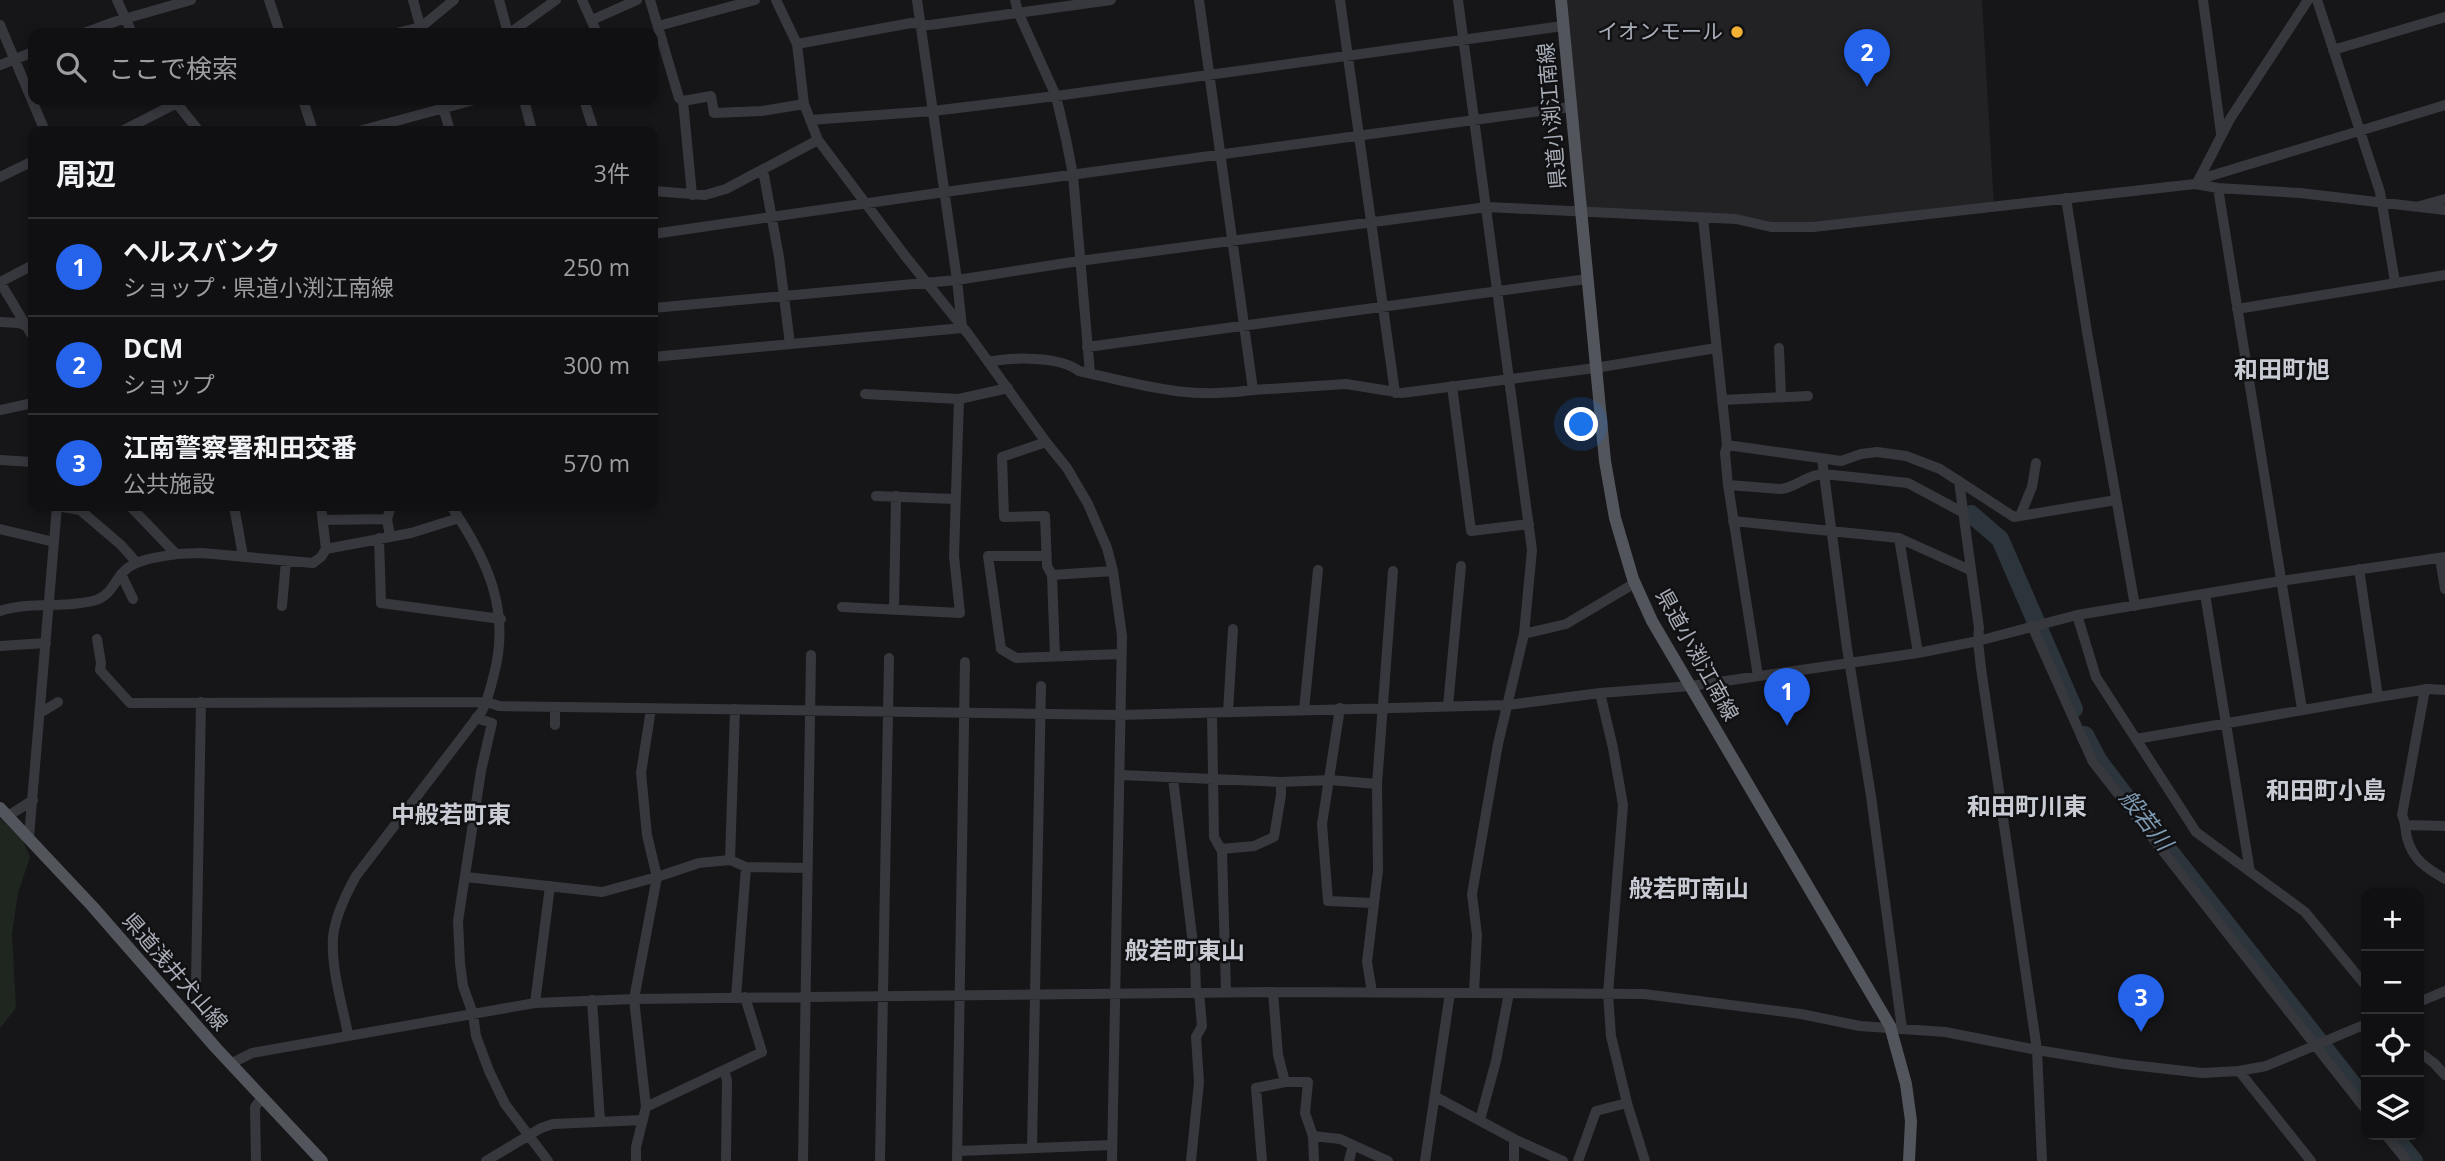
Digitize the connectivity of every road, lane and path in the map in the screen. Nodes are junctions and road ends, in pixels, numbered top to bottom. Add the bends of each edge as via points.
1 (117, 0) edge
2 (191, 0) edge
3 (269, 0) edge
4 (413, 0) edge
5 (454, 0) edge
6 (499, 0) edge
7 (556, 0) edge
8 (583, 0) edge
9 (637, 0) edge
10 (650, 0) edge
11 (755, 0) edge
12 (776, 0) edge
13 (917, 0) edge
14 (1016, 0) edge
15 (1111, 0) edge
16 (1199, 0) edge
17 (1340, 0) edge
18 (1458, 0) edge
19 (1561, 0) edge
20 (2203, 0) edge
21 (2308, 0) edge
22 (2317, 0) edge
23 (1018, 12) junction
24 (2445, 17) edge
25 (124, 19) junction
26 (592, 20) junction
27 (0, 24) edge
28 (920, 24) junction
29 (658, 26) junction
30 (1563, 26) junction
31 (98, 28) edge
32 (129, 28) edge
33 (278, 28) edge
34 (420, 28) edge
35 (423, 28) edge
36 (507, 28) edge
37 (516, 28) edge
38 (595, 28) edge
39 (1463, 38) junction
40 (797, 44) junction
41 (2333, 50) junction
42 (28, 54) edge
43 (1348, 55) junction
44 (14, 59) junction
45 (0, 65) edge
46 (1209, 75) junction
47 (28, 93) edge
48 (1056, 96) junction
49 (683, 101) junction
50 (804, 104) junction
51 (33, 105) edge
52 (169, 105) edge
53 (179, 105) edge
54 (305, 105) edge
55 (439, 105) edge
56 (442, 105) edge
57 (525, 105) edge
58 (586, 105) edge
59 (2445, 105) edge
60 (1570, 107) junction
61 (933, 111) junction
62 (1475, 118) junction
63 (810, 120) junction
64 (42, 126) edge
65 (131, 126) edge
66 (195, 126) edge
67 (311, 126) edge
68 (374, 126) edge
69 (449, 126) edge
70 (531, 126) edge
71 (592, 126) edge
72 (2360, 131) junction
73 (2221, 134) junction
74 (1358, 135) junction
75 (818, 139) junction
76 (1220, 154) junction
77 (28, 163) edge
78 (763, 170) junction
79 (1073, 175) junction
80 (0, 177) edge
81 (2196, 183) junction
82 (2218, 188) junction
83 (658, 192) edge
84 (945, 192) junction
85 (692, 195) junction
86 (2066, 198) junction
87 (2445, 199) edge
88 (865, 203) junction
89 (2383, 204) junction
90 (1487, 207) junction
91 (2417, 207) junction
92 (2445, 211) edge
93 (1580, 212) junction
94 (772, 217) junction
95 (1703, 218) junction
96 (1372, 221) junction
97 (658, 233) edge
98 (1233, 241) junction
99 (1079, 261) junction
100 (28, 268) edge
101 (2445, 275) edge
102 (957, 279) junction
103 (1587, 279) junction
104 (0, 282) edge
105 (2395, 282) junction
106 (926, 283) junction
107 (1499, 292) junction
108 (785, 297) junction
109 (658, 308) edge
110 (1384, 308) junction
111 (2237, 309) junction
112 (0, 321) edge
113 (26, 326) junction
114 (1245, 327) junction
115 (962, 328) junction
116 (28, 329) edge
117 (790, 344) junction
118 (1087, 347) junction
119 (1716, 348) junction
120 (1779, 348) dead end
121 (658, 357) edge
122 (988, 362) junction
123 (1595, 368) junction
124 (1090, 373) junction
125 (1510, 378) junction
126 (1452, 386) junction
127 (1008, 388) junction
128 (1253, 390) junction
129 (1395, 393) junction
130 (865, 394) dead end
131 (1808, 396) dead end
132 (1782, 397) junction
133 (959, 399) junction
134 (1722, 400) junction
135 (28, 404) edge
136 (0, 410) edge
137 (1045, 442) junction
138 (1727, 445) junction
139 (1822, 459) junction
140 (0, 460) edge
141 (28, 462) edge
142 (2036, 463) dead end
143 (1824, 474) junction
144 (1959, 481) junction
145 (1728, 485) junction
146 (876, 496) dead end
147 (896, 496) junction
148 (956, 499) junction
149 (2116, 500) junction
150 (57, 511) edge
151 (81, 511) edge
152 (136, 511) edge
153 (235, 511) edge
154 (322, 511) edge
155 (389, 511) edge
156 (454, 511) edge
157 (1962, 512) junction
158 (2020, 516) junction
159 (459, 518) junction
160 (387, 519) junction
161 (323, 520) junction
162 (1733, 521) junction
163 (1529, 524) junction
164 (0, 529) edge
165 (1832, 530) junction
166 (390, 537) junction
167 (379, 538) junction
168 (1899, 538) junction
169 (54, 542) junction
170 (326, 549) junction
171 (176, 554) junction
172 (243, 556) junction
173 (1046, 556) junction
174 (2442, 557) edge
175 (286, 561) junction
176 (137, 563) junction
177 (1461, 566) dead end
178 (1970, 569) junction
179 (2359, 569) junction
180 (1318, 570) dead end
181 (1393, 571) dead end
182 (1113, 572) junction
183 (121, 574) junction
184 (1052, 575) junction
185 (2280, 581) junction
186 (1635, 583) junction
187 (2445, 589) edge
188 (2205, 594) junction
189 (133, 599) dead end
190 (49, 606) junction
191 (282, 606) dead end
192 (2135, 606) junction
193 (842, 607) dead end
194 (894, 610) junction
195 (0, 611) edge
196 (2077, 615) junction
197 (501, 619) junction
198 (2037, 624) junction
199 (1233, 629) dead end
200 (1524, 634) junction
201 (97, 639) dead end
202 (1978, 641) junction
203 (46, 643) junction
204 (0, 646) edge
205 (1918, 653) junction
206 (1120, 654) junction
207 (811, 655) dead end
208 (1055, 656) junction
209 (889, 658) dead end
210 (965, 662) dead end
211 (1851, 663) junction
212 (1758, 676) junction
213 (1041, 686) dead end
214 (1691, 686) junction
215 (2425, 690) junction
216 (2445, 690) edge
217 (1600, 693) junction
218 (2378, 696) junction
219 (58, 702) dead end
220 (201, 702) junction
221 (487, 702) junction
222 (1508, 705) junction
223 (1448, 706) junction
224 (555, 707) junction
225 (1384, 707) junction
226 (1340, 708) junction
227 (651, 709) junction
228 (734, 709) junction
229 (2302, 709) junction
230 (1304, 710) junction
231 (811, 712) junction
232 (888, 712) junction
233 (1228, 712) junction
234 (40, 713) junction
235 (1212, 713) junction
236 (963, 714) junction
237 (1040, 714) junction
238 (1120, 715) junction
239 (476, 718) junction
240 (2226, 722) junction
241 (555, 725) dead end
242 (2136, 738) junction
243 (1120, 775) junction
244 (1173, 778) junction
245 (1214, 780) junction
246 (1330, 780) junction
247 (1281, 782) junction
248 (1377, 784) junction
249 (33, 800) junction
250 (4, 812) edge
251 (2407, 825) junction
252 (2445, 826) edge
253 (29, 837) junction
254 (1221, 849) junction
255 (730, 860) junction
256 (746, 867) junction
257 (808, 868) junction
258 (2250, 872) junction
259 (466, 877) junction
260 (657, 877) junction
261 (2445, 879) edge
262 (550, 887) junction
263 (1373, 902) junction
264 (2361, 980) edge
265 (196, 984) dead end
266 (2445, 991) edge
267 (1226, 992) junction
268 (1273, 992) junction
269 (1373, 992) junction
270 (1114, 993) junction
271 (1197, 993) junction
272 (1450, 993) junction
273 (1474, 993) junction
274 (1510, 993) junction
275 (1035, 994) junction
276 (1608, 994) junction
277 (959, 995) junction
278 (883, 996) junction
279 (741, 997) junction
280 (806, 997) junction
281 (634, 999) junction
282 (592, 1000) junction
283 (2424, 1000) edge
284 (535, 1003) junction
285 (473, 1014) junction
286 (2361, 1026) edge
287 (1896, 1028) junction
288 (348, 1034) junction
289 (2315, 1045) junction
290 (2037, 1050) junction
291 (2424, 1056) edge
292 (230, 1064) junction
293 (724, 1070) junction
294 (2239, 1071) junction
295 (2445, 1075) edge
296 (1285, 1082) junction
297 (1436, 1097) junction
298 (262, 1098) junction
299 (1627, 1103) junction
300 (2361, 1104) edge
301 (646, 1107) junction
302 (643, 1120) junction
303 (1480, 1120) junction
304 (600, 1121) junction
305 (528, 1135) junction
306 (1313, 1136) junction
307 (1514, 1139) junction
308 (2390, 1140) edge
309 (1112, 1145) junction
310 (1353, 1145) junction
311 (1032, 1148) junction
312 (957, 1156) edge
313 (256, 1161) edge
314 (322, 1161) edge
315 (486, 1161) edge
316 (548, 1161) edge
317 (636, 1161) edge
318 (726, 1161) edge
319 (803, 1161) edge
320 (880, 1161) edge
321 (1112, 1161) edge
322 (1191, 1161) edge
323 (1262, 1161) edge
324 (1314, 1161) edge
325 (1349, 1161) edge
326 (1388, 1161) edge
327 (1424, 1161) edge
328 (1514, 1161) edge
329 (1563, 1161) edge
330 (1578, 1161) edge
331 (1645, 1161) edge
332 (1909, 1161) edge
333 (2042, 1161) edge
334 (2311, 1161) edge
335 (2407, 1161) edge

1 - 25 street
2 - 25 street
3 - 33 street
4 - 34 street
5 - 35 street
6 - 36 street
7 - 37 street
8 - 26 street
9 - 26 street
10 - 29 street
11 - 29 street
12 - 40 street
13 - 28 street
14 - 23 street
15 - 23 street
16 - 46 street
17 - 43 street
18 - 39 street
19 - 30 main road, 県道小渕江南線
20 - 73 street
21 - 73 street
22 - 41 street
23 - 28 street
23 - 48 street
24 - 41 street
25 - 31 street
25 - 32 street
26 - 38 street
27 - 44 street
28 - 40 street
28 - 61 street
29 - 49 street
30 - 39 street
30 - 60 main road, 県道小渕江南線
39 - 43 street
39 - 62 street
40 - 50 street
41 - 72 street
42 - 44 street
43 - 46 street
43 - 74 street
44 - 45 street
44 - 47 street
46 - 48 street
46 - 76 street
48 - 61 street
48 - 79 street
49 - 50 street via 711,96 714,117
49 - 85 street
50 - 63 street
51 - 64 street
52 - 65 street
53 - 66 street
54 - 67 street
55 - 68 street
56 - 69 street
57 - 70 street
58 - 71 street
59 - 72 street
60 - 62 street
60 - 93 main road, 県道小渕江南線
61 - 63 street
61 - 84 street
62 - 74 street
62 - 90 street
63 - 75 street
72 - 81 street
72 - 89 street
73 - 81 street
74 - 76 street
74 - 96 street
75 - 78 street
75 - 88 street
76 - 79 street
76 - 98 street
77 - 80 street
78 - 85 street via 726,189
78 - 94 street
79 - 84 street
79 - 99 street
81 - 82 street
81 - 86 street
82 - 89 street
82 - 111 street
83 - 85 street
84 - 88 street
84 - 102 street
86 - 95 street via 1813,227
86 - 149 street
87 - 91 street
88 - 94 street
88 - 106 street
89 - 91 street
89 - 105 street
90 - 93 street
90 - 96 street
90 - 107 street
91 - 92 street
93 - 95 street
93 - 103 main road, 県道小渕江南線
94 - 97 street
94 - 108 street
95 - 119 street
96 - 98 street
96 - 110 street
98 - 99 street
98 - 114 street
99 - 102 street
99 - 118 street
100 - 104 street
101 - 105 street
102 - 106 street
102 - 115 street
103 - 107 street
103 - 123 main road, 県道小渕江南線
104 - 113 street
105 - 111 street
106 - 108 street
106 - 115 street
107 - 110 street
107 - 125 street
108 - 109 street
108 - 117 street
110 - 114 street
110 - 129 street
111 - 185 street
112 - 113 street
113 - 116 street
114 - 118 street
114 - 128 street
115 - 117 street
115 - 122 street
117 - 121 street
118 - 124 street
119 - 123 street
119 - 134 street
120 - 132 street
122 - 124 street via 1024,358
122 - 127 street
123 - 125 street
123 - 186 main road, 県道小渕江南線 via 1615,519
124 - 128 street via 1175,393 1222,395
125 - 126 street
125 - 163 street
126 - 129 street
126 - 163 street via 1471,531
127 - 133 street
127 - 137 street
128 - 129 street via 1346,384
130 - 133 street
131 - 132 street
132 - 134 street
133 - 148 street
134 - 138 street
135 - 136 street
137 - 173 street via 1002,457 1004,517 1045,516
137 - 182 street via 1088,504
138 - 139 street
138 - 145 street
139 - 143 street
139 - 144 street via 1841,461 1868,452 1891,453 1940,469
140 - 141 street
142 - 158 street
143 - 145 street via 1781,489
143 - 157 street via 1908,483
143 - 165 street
144 - 157 street
144 - 158 street via 2014,517
145 - 162 street
146 - 147 street
147 - 148 street
147 - 194 street
148 - 194 street via 954,556 960,613
149 - 158 street
149 - 192 street
150 - 169 street
151 - 176 street
152 - 171 street
153 - 172 street
154 - 161 street
155 - 160 street
156 - 159 street
157 - 178 street
159 - 166 street
159 - 197 street via 488,572
160 - 161 street
160 - 166 street
161 - 170 street
162 - 165 street
162 - 212 street
163 - 200 street via 1532,550
164 - 169 street
165 - 168 street
165 - 211 street
166 - 167 street
167 - 170 street
167 - 197 street via 381,603
168 - 178 street
168 - 205 street
169 - 190 street
170 - 175 street via 313,563
171 - 172 street
171 - 176 street
172 - 175 street
173 - 184 street
173 - 208 street via 988,556 1001,649 1016,658
174 - 179 street
174 - 187 street
175 - 191 street
176 - 183 street
177 - 223 street
178 - 202 street
179 - 185 street
179 - 218 street
180 - 230 street
181 - 225 street
182 - 184 street
182 - 206 street via 1120,610
183 - 189 street
183 - 190 street via 108,594 98,599
184 - 208 street
185 - 188 street
185 - 229 street
186 - 200 street via 1566,624
186 - 214 main road, 県道小渕江南線
188 - 192 street
188 - 240 street
190 - 195 street
190 - 203 street
192 - 196 street
193 - 194 street
196 - 198 street
196 - 242 street via 2096,677
197 - 221 street
198 - 202 street
198 - 289 street via 2093,762
199 - 233 street
200 - 222 street
201 - 220 street via 100,670 130,703
202 - 205 street
202 - 290 street
203 - 204 street
203 - 234 street
205 - 211 street
206 - 208 street
206 - 238 street
207 - 231 street
209 - 232 street
210 - 236 street
211 - 212 street
211 - 287 street
212 - 214 street
213 - 237 street
214 - 217 street
214 - 287 main road, 県道小渕江南線
215 - 216 street
215 - 218 street
215 - 251 street via 2402,815
217 - 222 street
217 - 276 street via 1623,805
218 - 229 street
219 - 234 street
220 - 221 street
220 - 265 street
221 - 224 street
221 - 239 street
222 - 223 street
222 - 273 street via 1472,894
223 - 225 street
224 - 227 street
224 - 241 street
225 - 226 street
225 - 248 street
226 - 230 street
226 - 246 street
227 - 228 street
227 - 260 street via 641,773
228 - 231 street
228 - 255 street
229 - 240 street
230 - 233 street
231 - 232 street
231 - 257 street
232 - 236 street
232 - 278 street
233 - 235 street
234 - 249 street
235 - 238 street
235 - 245 street
236 - 237 street
236 - 277 street
237 - 238 street
237 - 275 street
238 - 243 street
239 - 259 street via 492,723
239 - 288 street via 344,898 333,937
240 - 242 street
240 - 258 street
242 - 258 street via 2196,832
243 - 244 street
243 - 270 street
244 - 245 street
244 - 271 street
245 - 247 street
245 - 254 street via 1214,837
246 - 247 street
246 - 248 street
246 - 263 street via 1322,824 1328,901
247 - 254 street via 1274,837 1254,846
248 - 263 street via 1378,870
249 - 250 street
249 - 253 street
250 - 253 main road, 県道浅井犬山線
251 - 252 street
251 - 261 street via 2407,838 2421,865
253 - 292 main road, 県道浅井犬山線
254 - 267 street
255 - 256 street
255 - 260 street via 699,863
256 - 257 street
256 - 279 street
257 - 280 street
258 - 264 street via 2305,912
259 - 262 street
259 - 285 street via 458,921 460,963
260 - 262 street via 602,892
260 - 281 street
262 - 284 street
263 - 269 street via 1367,962
266 - 283 street
267 - 268 street
267 - 271 street
268 - 269 street
268 - 296 street
269 - 272 street
270 - 271 street
270 - 275 street
270 - 309 street
271 - 322 street via 1202,1026 1196,1037 1199,1082
272 - 273 street
272 - 297 street
273 - 274 street
274 - 276 street
274 - 303 street
275 - 277 street
275 - 311 street
276 - 287 street via 1714,1001
276 - 299 street via 1611,1036
277 - 278 street
277 - 312 street
278 - 280 street
278 - 320 street
279 - 280 street
279 - 281 street
279 - 293 street via 762,1052
280 - 319 street
281 - 282 street
281 - 301 street
282 - 284 street
282 - 304 street
284 - 285 street
285 - 288 street
285 - 305 street via 489,1071 505,1104
286 - 289 street
287 - 290 street via 1945,1032
287 - 332 main road, 県道小渕江南線 via 1912,1121
288 - 292 street via 252,1053
289 - 294 street via 2266,1066
289 - 300 street
290 - 294 street via 2169,1070
290 - 333 street
291 - 295 street
292 - 298 main road, 県道浅井犬山線
293 - 301 street
293 - 318 street
294 - 334 street
296 - 306 street via 1308,1082 1305,1113
296 - 323 street via 1256,1088
297 - 303 street
297 - 327 street
298 - 313 street via 256,1107
298 - 314 main road, 県道浅井犬山線
299 - 330 street via 1596,1111
299 - 331 street
301 - 302 street
302 - 304 street
302 - 317 street
303 - 307 street
304 - 305 street via 553,1124
305 - 315 street
305 - 316 street
306 - 310 street
306 - 324 street
307 - 328 street
307 - 329 street
308 - 335 street
309 - 311 street
309 - 321 street
310 - 325 street
310 - 326 street
311 - 312 street

